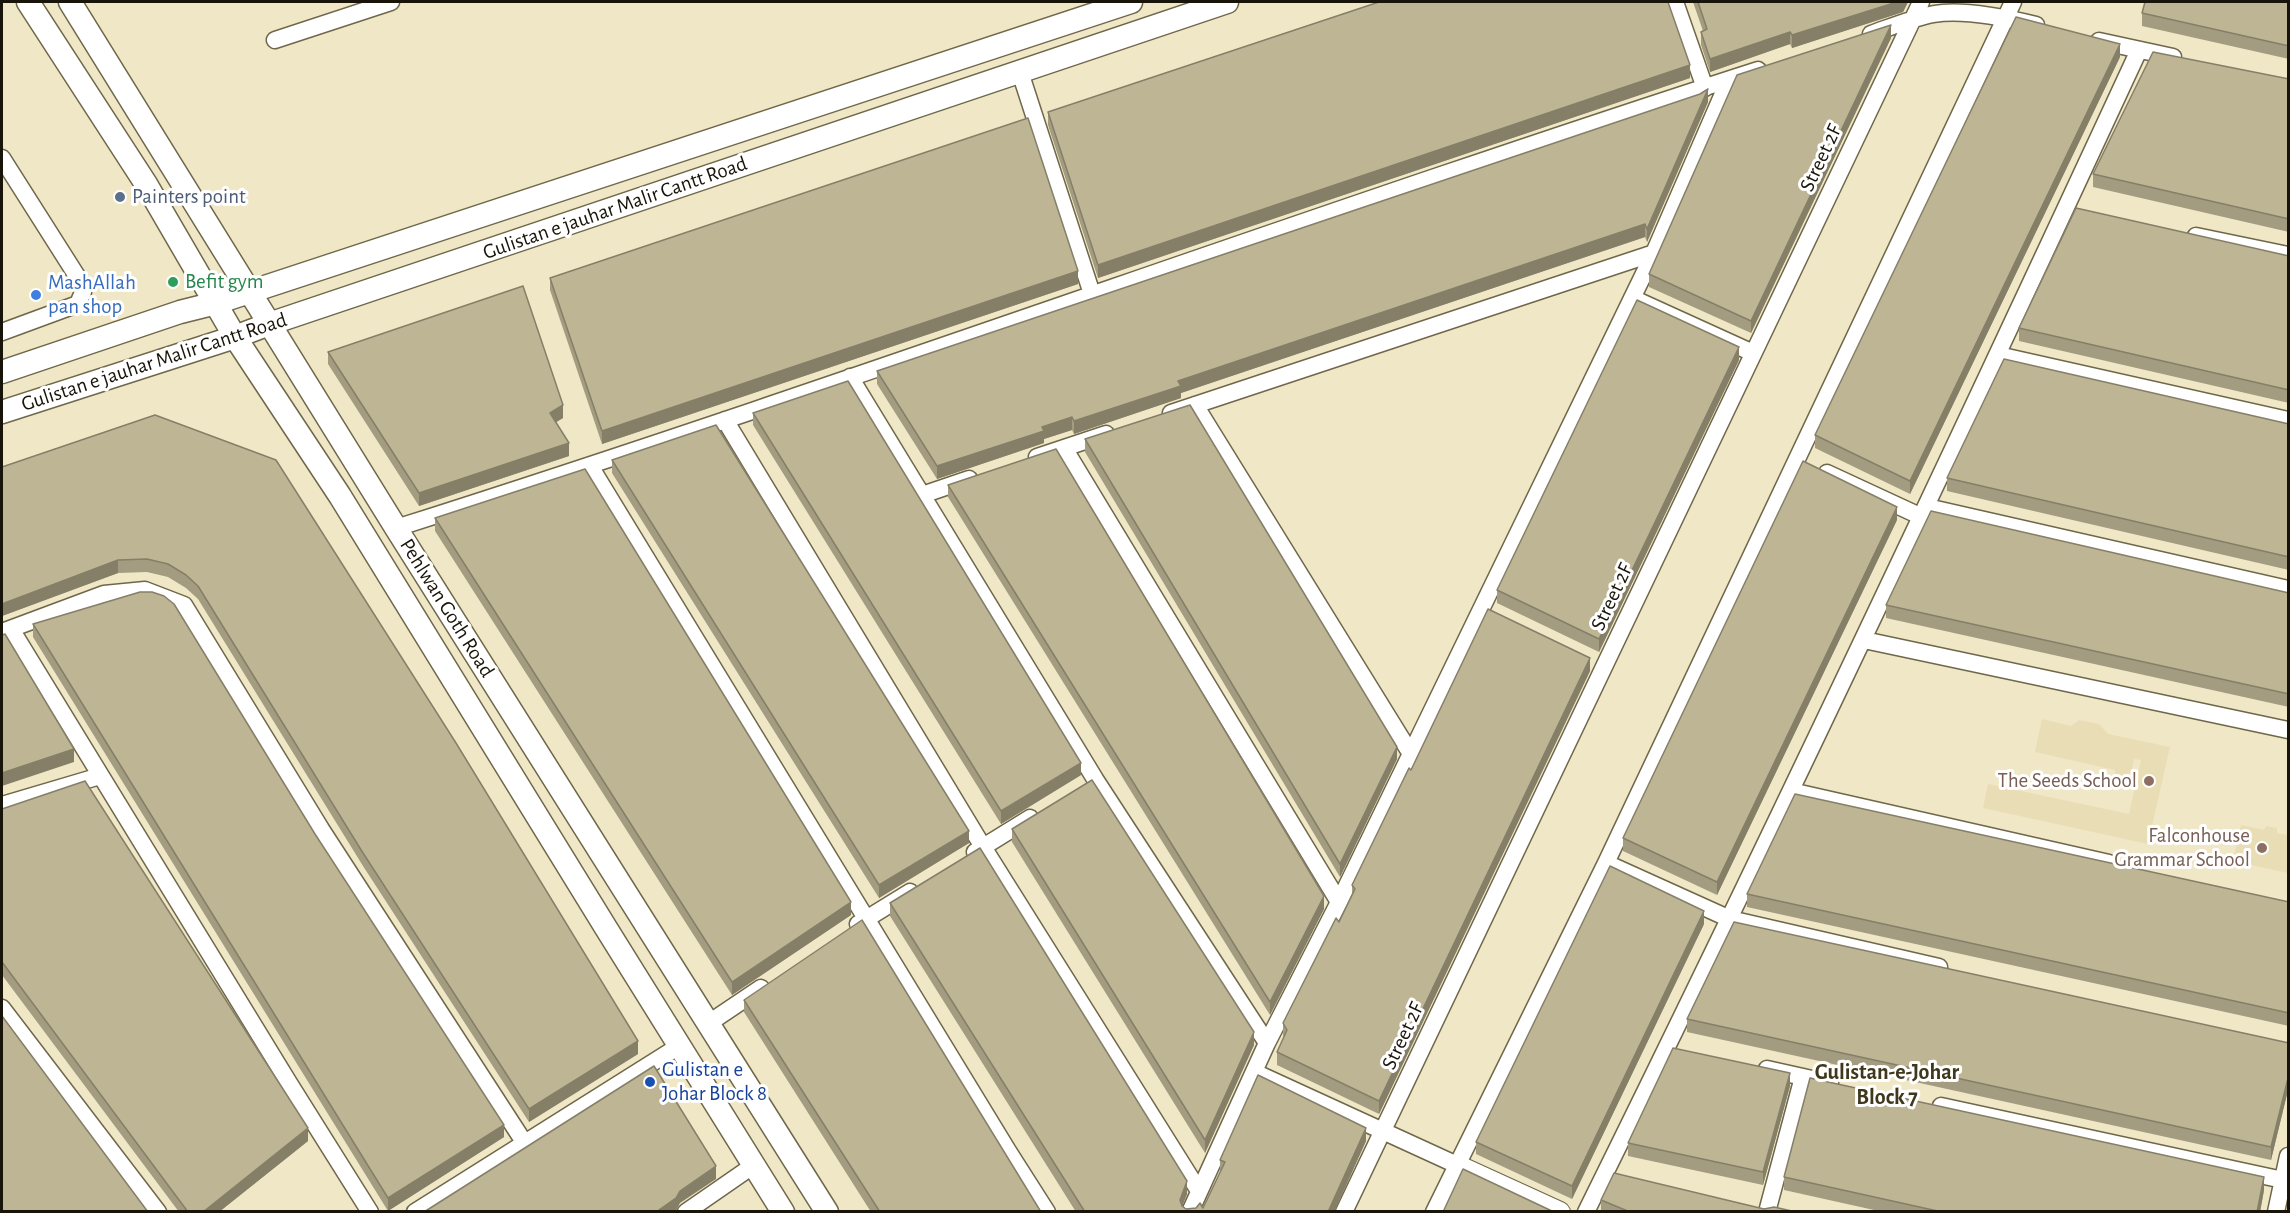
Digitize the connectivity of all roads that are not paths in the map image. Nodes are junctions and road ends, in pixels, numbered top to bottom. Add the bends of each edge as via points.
1 (28, 2) edge
2 (69, 2) edge
3 (390, 2) edge
4 (1131, 2) edge
5 (1227, 2) edge
6 (1675, 2) edge
7 (1921, 2) edge
8 (2013, 2) edge
9 (2006, 18) junction
10 (1911, 21) junction
11 (2050, 29) edge
12 (2084, 37) edge
13 (1854, 39) edge
14 (276, 40) dead end
15 (2139, 50) junction
16 (2185, 60) edge
17 (1774, 65) edge
18 (1020, 72) junction
19 (1729, 80) junction
20 (1705, 88) junction
21 (2, 158) edge
22 (2183, 233) edge
23 (1654, 253) junction
24 (2289, 255) edge
25 (249, 292) junction
26 (1092, 294) junction
27 (1632, 298) junction
28 (216, 303) junction
29 (269, 324) junction
30 (2, 332) edge
31 (235, 337) junction
32 (1753, 352) junction
33 (1998, 355) junction
34 (2, 372) edge
35 (850, 377) junction
36 (1196, 405) junction
37 (2, 412) edge
38 (725, 420) junction
39 (1152, 420) edge
40 (2289, 420) edge
41 (1119, 430) edge
42 (1064, 448) junction
43 (1020, 463) edge
44 (1807, 464) junction
45 (590, 466) junction
46 (987, 473) edge
47 (922, 495) junction
48 (1924, 512) junction
49 (396, 528) junction
50 (2289, 589) edge
51 (6, 631) edge
52 (1864, 640) junction
53 (2289, 730) edge
54 (1411, 754) junction
55 (100, 776) junction
56 (1791, 791) junction
57 (2, 805) edge
58 (1044, 810) edge
59 (983, 847) junction
60 (964, 858) edge
61 (1606, 863) junction
62 (2127, 867) edge
63 (925, 882) edge
64 (1339, 902) junction
65 (867, 918) junction
66 (1730, 919) junction
67 (847, 931) edge
68 (1960, 972) edge
69 (778, 977) edge
70 (2, 1008) edge
71 (709, 1023) junction
72 (1268, 1043) junction
73 (679, 1046) junction
74 (1746, 1065) edge
75 (1254, 1072) junction
76 (1803, 1077) junction
77 (1845, 1086) edge
78 (1922, 1102) edge
79 (1382, 1132) junction
80 (524, 1142) junction
81 (2289, 1156) edge
82 (754, 1165) junction
83 (1457, 1165) junction
84 (2283, 1180) junction
85 (1199, 1191) junction
86 (1762, 1211) edge
87 (158, 1212) edge
88 (370, 1212) edge
89 (415, 1212) edge
90 (686, 1212) edge
91 (783, 1212) edge
92 (827, 1212) edge
93 (1047, 1212) edge
94 (1190, 1212) edge
95 (1344, 1212) edge
96 (1434, 1212) edge
97 (1560, 1212) edge
98 (1586, 1212) edge
99 (2276, 1212) edge

1 - 28 main road, Pehlwan Goth Road via 146,184
2 - 25 main road, Pehlwan Goth Road
3 - 14 street
4 - 25 main road, Gulistan e jauhar Malir Cantt Road
5 - 18 main road, Gulistan e jauhar Malir Cantt Road
6 - 20 street
7 - 10 street, Street 2F
8 - 9 street
9 - 10 street via 1948,13
9 - 11 street
9 - 44 street
10 - 13 street
10 - 32 street, Street 2F
12 - 15 street
15 - 16 street
15 - 33 street via 2072,209
17 - 19 street
18 - 26 street
18 - 29 main road, Gulistan e jauhar Malir Cantt Road
19 - 20 street
19 - 23 street
20 - 26 street
21 - 30 street via 84,292 78,303
22 - 24 street
23 - 27 street
23 - 36 street
25 - 28 main road, Gulistan e jauhar Malir Cantt Road
25 - 29 main road, Pehlwan Goth Road
26 - 35 street
27 - 32 street
27 - 54 street via 1487,609
28 - 31 main road, Pehlwan Goth Road
28 - 34 main road, Gulistan e jauhar Malir Cantt Road
29 - 31 main road, Gulistan e jauhar Malir Cantt Road
29 - 49 main road, Pehlwan Goth Road
31 - 37 main road, Gulistan e jauhar Malir Cantt Road
31 - 73 main road, Pehlwan Goth Road via 340,496
32 - 79 street, Street 2F via 1599,663
33 - 40 street
33 - 48 street
35 - 38 street
35 - 47 street
36 - 39 street
36 - 54 street
38 - 45 street
38 - 59 street
41 - 42 street
42 - 43 street
42 - 64 street
44 - 48 street
44 - 61 street
45 - 49 street
45 - 65 street
46 - 47 street
47 - 72 street via 1090,782
48 - 50 street
48 - 52 street
49 - 71 main road, Pehlwan Goth Road
51 - 55 street
51 - 80 street via 104,594 145,590 184,605 321,829
52 - 53 street
52 - 56 street
54 - 64 street
55 - 57 street
55 - 88 street
56 - 62 street
56 - 66 street
58 - 59 street
59 - 60 street
59 - 85 street
61 - 66 street
61 - 83 street
63 - 65 street
64 - 72 street
65 - 67 street
65 - 93 street
66 - 68 street
66 - 98 street via 1611,1174
69 - 71 street
70 - 87 street
71 - 92 main road, Pehlwan Goth Road
72 - 75 street
73 - 80 street
73 - 82 main road, Pehlwan Goth Road
74 - 76 street
75 - 79 street
75 - 85 street
76 - 77 street
76 - 86 street
78 - 84 street
79 - 83 street
79 - 95 street, Street 2F
80 - 89 street
81 - 84 street
82 - 90 street
82 - 91 main road, Pehlwan Goth Road
83 - 96 street
83 - 97 street
84 - 99 street
85 - 94 street

